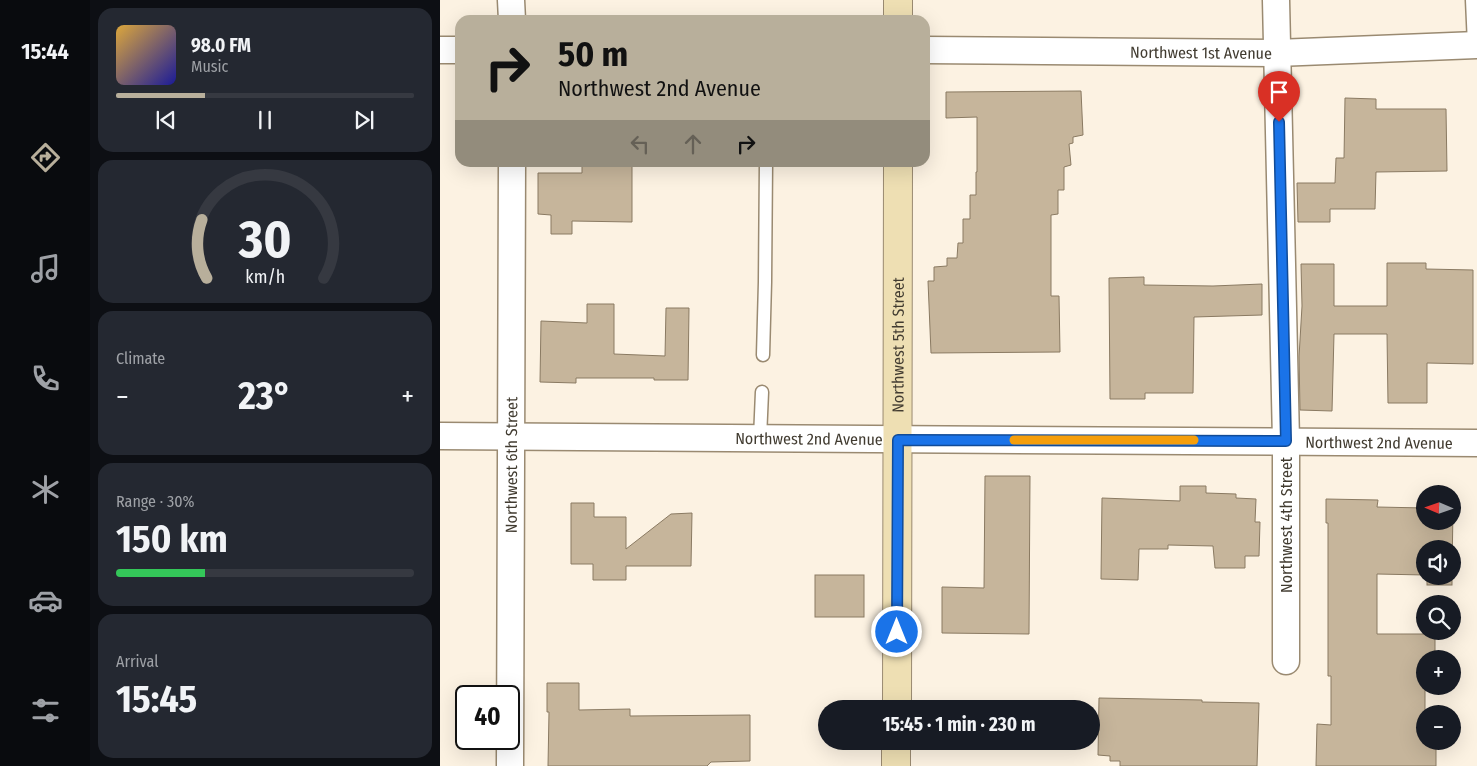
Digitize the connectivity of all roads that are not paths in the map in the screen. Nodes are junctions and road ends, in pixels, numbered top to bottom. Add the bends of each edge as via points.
1 (512, 0) edge
2 (898, 0) edge
3 (1276, 0) edge
4 (1472, 0) edge
5 (512, 15) edge
6 (898, 15) edge
7 (1475, 45) edge
8 (440, 50) edge
9 (455, 50) edge
10 (930, 50) edge
11 (1277, 53) junction
12 (512, 167) edge
13 (766, 167) edge
14 (898, 167) edge
15 (763, 355) dead end
16 (762, 392) dead end
17 (440, 436) edge
18 (512, 436) junction
19 (760, 438) junction
20 (898, 440) junction
21 (1286, 441) junction
22 (1477, 443) edge
23 (1286, 661) dead end
24 (897, 700) edge
25 (896, 750) edge
26 (510, 766) edge
27 (896, 766) edge

1 - 5 street
2 - 6 street
3 - 11 street, Northwest 4th Street
4 - 7 lane
7 - 11 street, Northwest 1st Avenue
8 - 9 street
10 - 11 street, Northwest 1st Avenue
11 - 21 street, Northwest 4th Street
12 - 18 street, Northwest 6th Street
13 - 15 lane
14 - 20 street, Northwest 5th Street
16 - 19 lane
17 - 18 street, Northwest 2nd Avenue
18 - 19 street, Northwest 2nd Avenue
18 - 26 street, Northwest 6th Street
19 - 20 street, Northwest 2nd Avenue
20 - 21 street, Northwest 2nd Avenue
20 - 24 street, Northwest 5th Street
21 - 22 street, Northwest 2nd Avenue
21 - 23 street, Northwest 4th Street
25 - 27 street

